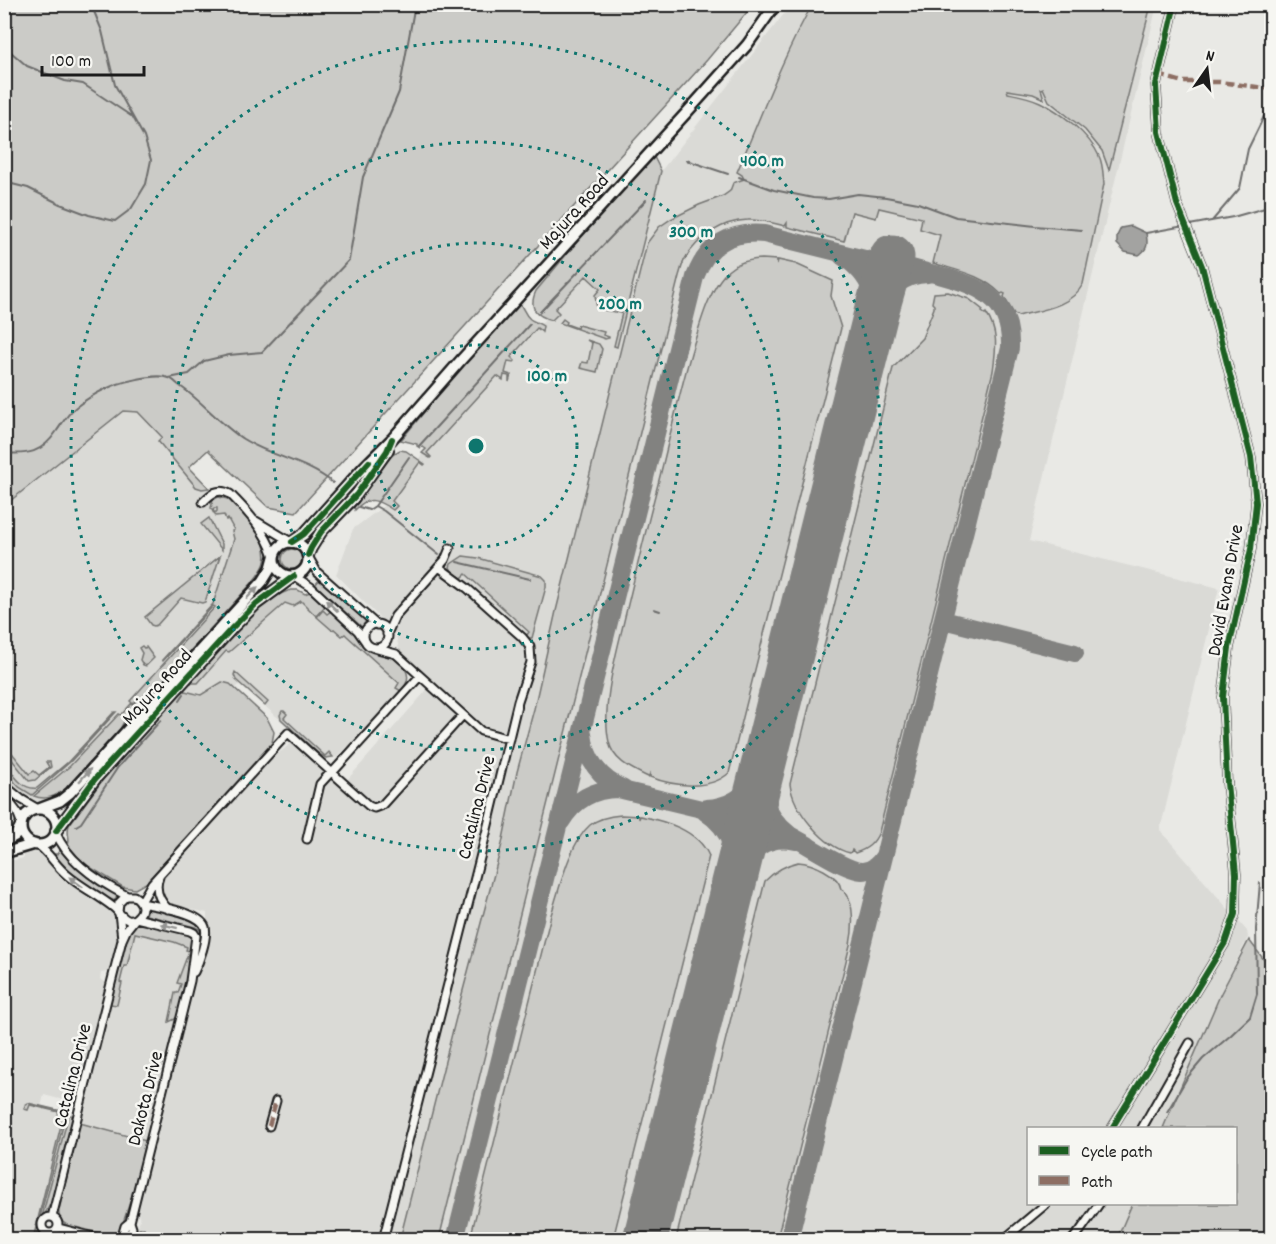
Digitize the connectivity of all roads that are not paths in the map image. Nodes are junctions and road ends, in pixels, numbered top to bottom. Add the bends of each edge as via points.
1 (776, 4) edge
2 (1175, 4) edge
3 (392, 439) junction
4 (203, 502) dead end
5 (251, 518) junction
6 (292, 542) junction
7 (450, 548) dead end
8 (274, 557) junction
9 (309, 557) junction
10 (439, 567) junction
11 (294, 576) junction
12 (395, 616) junction
13 (377, 625) junction
14 (388, 635) junction
15 (365, 641) junction
16 (374, 648) junction
17 (396, 654) junction
18 (420, 676) junction
19 (463, 715) junction
20 (509, 739) junction
21 (332, 772) junction
22 (4, 785) edge
23 (4, 795) edge
24 (38, 809) junction
25 (21, 823) junction
26 (56, 832) junction
27 (307, 839) dead end
28 (4, 842) edge
29 (36, 844) junction
30 (4, 853) edge
31 (161, 873) junction
32 (152, 883) junction
33 (128, 896) junction
34 (141, 902) junction
35 (168, 909) junction
36 (119, 913) junction
37 (135, 919) junction
38 (122, 940) junction
39 (190, 981) junction
40 (1190, 1043) dead end
41 (276, 1101) dead end
42 (269, 1126) dead end
43 (1113, 1127) edge
44 (1143, 1127) edge
45 (1044, 1205) edge
46 (1098, 1205) edge
47 (52, 1217) junction
48 (130, 1222) junction
49 (58, 1228) junction
50 (105, 1239) edge
51 (121, 1239) edge
52 (130, 1239) edge
53 (383, 1239) edge
54 (1003, 1239) edge
55 (1072, 1239) edge

1 - 3 main road, Majura Road via 736,58
2 - 43 street, David Evans Drive via 1156,85 1159,132 1177,204 1202,266 1251,457 1256,503 1223,697 1236,874 1235,914 1225,943
3 - 6 main road, Majura Road via 304,534
3 - 9 main road, Majura Road via 355,497 321,532
4 - 5 street via 215,492 225,492
5 - 6 street
5 - 8 street via 267,539
6 - 8 main road via 279,546
6 - 9 main road via 303,546
7 - 10 street
8 - 11 main road via 280,571
24 -> 8 main road, Majura Road via 70,793 263,581
9 - 11 main road via 304,571
9 - 13 street via 317,572
10 - 12 street
10 - 20 street, Catalina Drive via 473,592 530,647 531,662
15 -> 11 street via 311,587
11 - 26 main road, Majura Road via 233,627 95,779
12 - 13 street
12 - 14 street
13 - 14 street
13 - 15 street via 366,630
14 - 16 street via 384,645
14 - 17 street
15 - 16 street
16 - 17 street
17 - 18 street
18 - 19 street
18 - 21 street
19 - 20 street via 482,732
19 - 21 street via 378,807 370,807
20 - 53 street, Catalina Drive
21 - 27 street via 320,784
21 - 31 street via 288,733
22 - 24 street
23 - 25 street
24 - 25 main road via 27,813
24 - 26 main road via 53,816
25 - 28 main road via 15,836
25 - 29 main road via 24,836
26 - 29 main road via 49,842
26 - 33 street via 79,865
29 - 30 main road
36 -> 29 street via 67,875
31 - 32 street
31 - 35 street via 157,891
32 - 33 street
32 - 34 street
33 - 34 street
33 - 36 street via 118,903
34 - 35 street
34 - 37 street via 141,912
35 - 39 street via 202,921 206,933
36 - 37 street via 125,919
36 - 38 street, Catalina Drive
37 - 38 street, Catalina Drive
39 -> 37 street via 195,934
38 - 47 street, Catalina Drive
39 - 48 street, Dakota Drive
40 - 44 street
41 - 42 street
45 - 54 street
46 - 55 street
47 - 49 street
47 - 49 street via 43,1221 43,1230 51,1234
48 - 51 street, Dakota Drive
48 - 52 street, Dakota Drive
49 - 50 street

